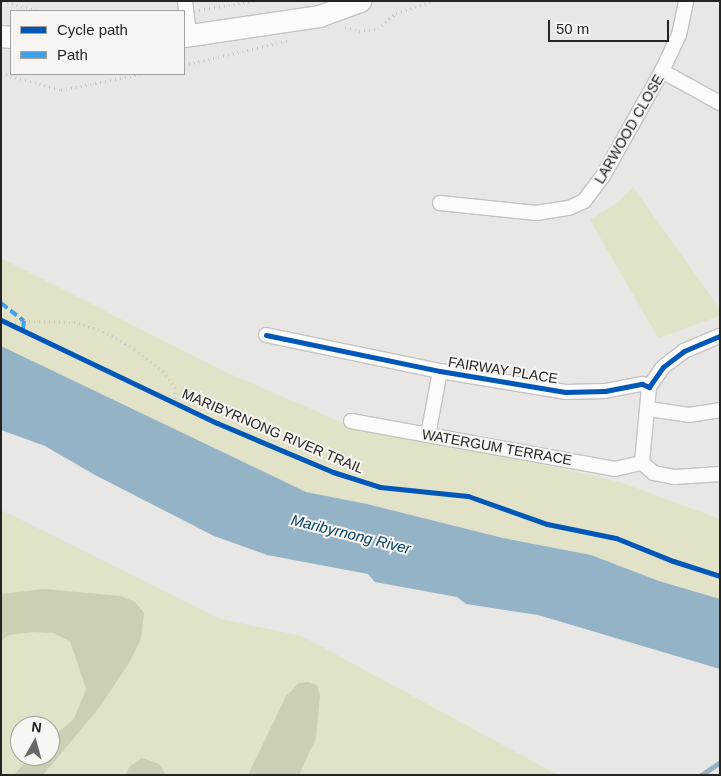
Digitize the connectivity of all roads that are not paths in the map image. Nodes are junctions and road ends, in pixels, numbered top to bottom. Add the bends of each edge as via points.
1 (360, 1) edge
2 (686, 1) edge
3 (185, 21) edge
4 (187, 36) edge
5 (662, 71) junction
6 (720, 103) edge
7 (440, 203) dead end
8 (266, 335) dead end
9 (720, 336) edge
10 (440, 371) junction
11 (649, 387) junction
12 (649, 409) junction
13 (720, 410) edge
14 (351, 421) dead end
15 (428, 435) junction
16 (642, 463) junction
17 (720, 474) edge

1 - 4 main road via 319,16
2 - 5 street, LARWOOD CLOSE via 679,36
3 - 4 street
5 - 6 street
5 - 7 street, LARWOOD CLOSE via 604,176 584,201 569,208 536,213
8 - 10 street, FAIRWAY PLACE
9 - 11 street via 684,351 663,367
10 - 11 street, FAIRWAY PLACE via 565,392 605,391 642,384
10 - 15 street
11 - 12 street
12 - 13 street via 689,415
12 - 16 street
14 - 15 street, WATERGUM TERRACE
15 - 16 street, WATERGUM TERRACE via 615,469
16 - 17 street via 654,473 675,477

